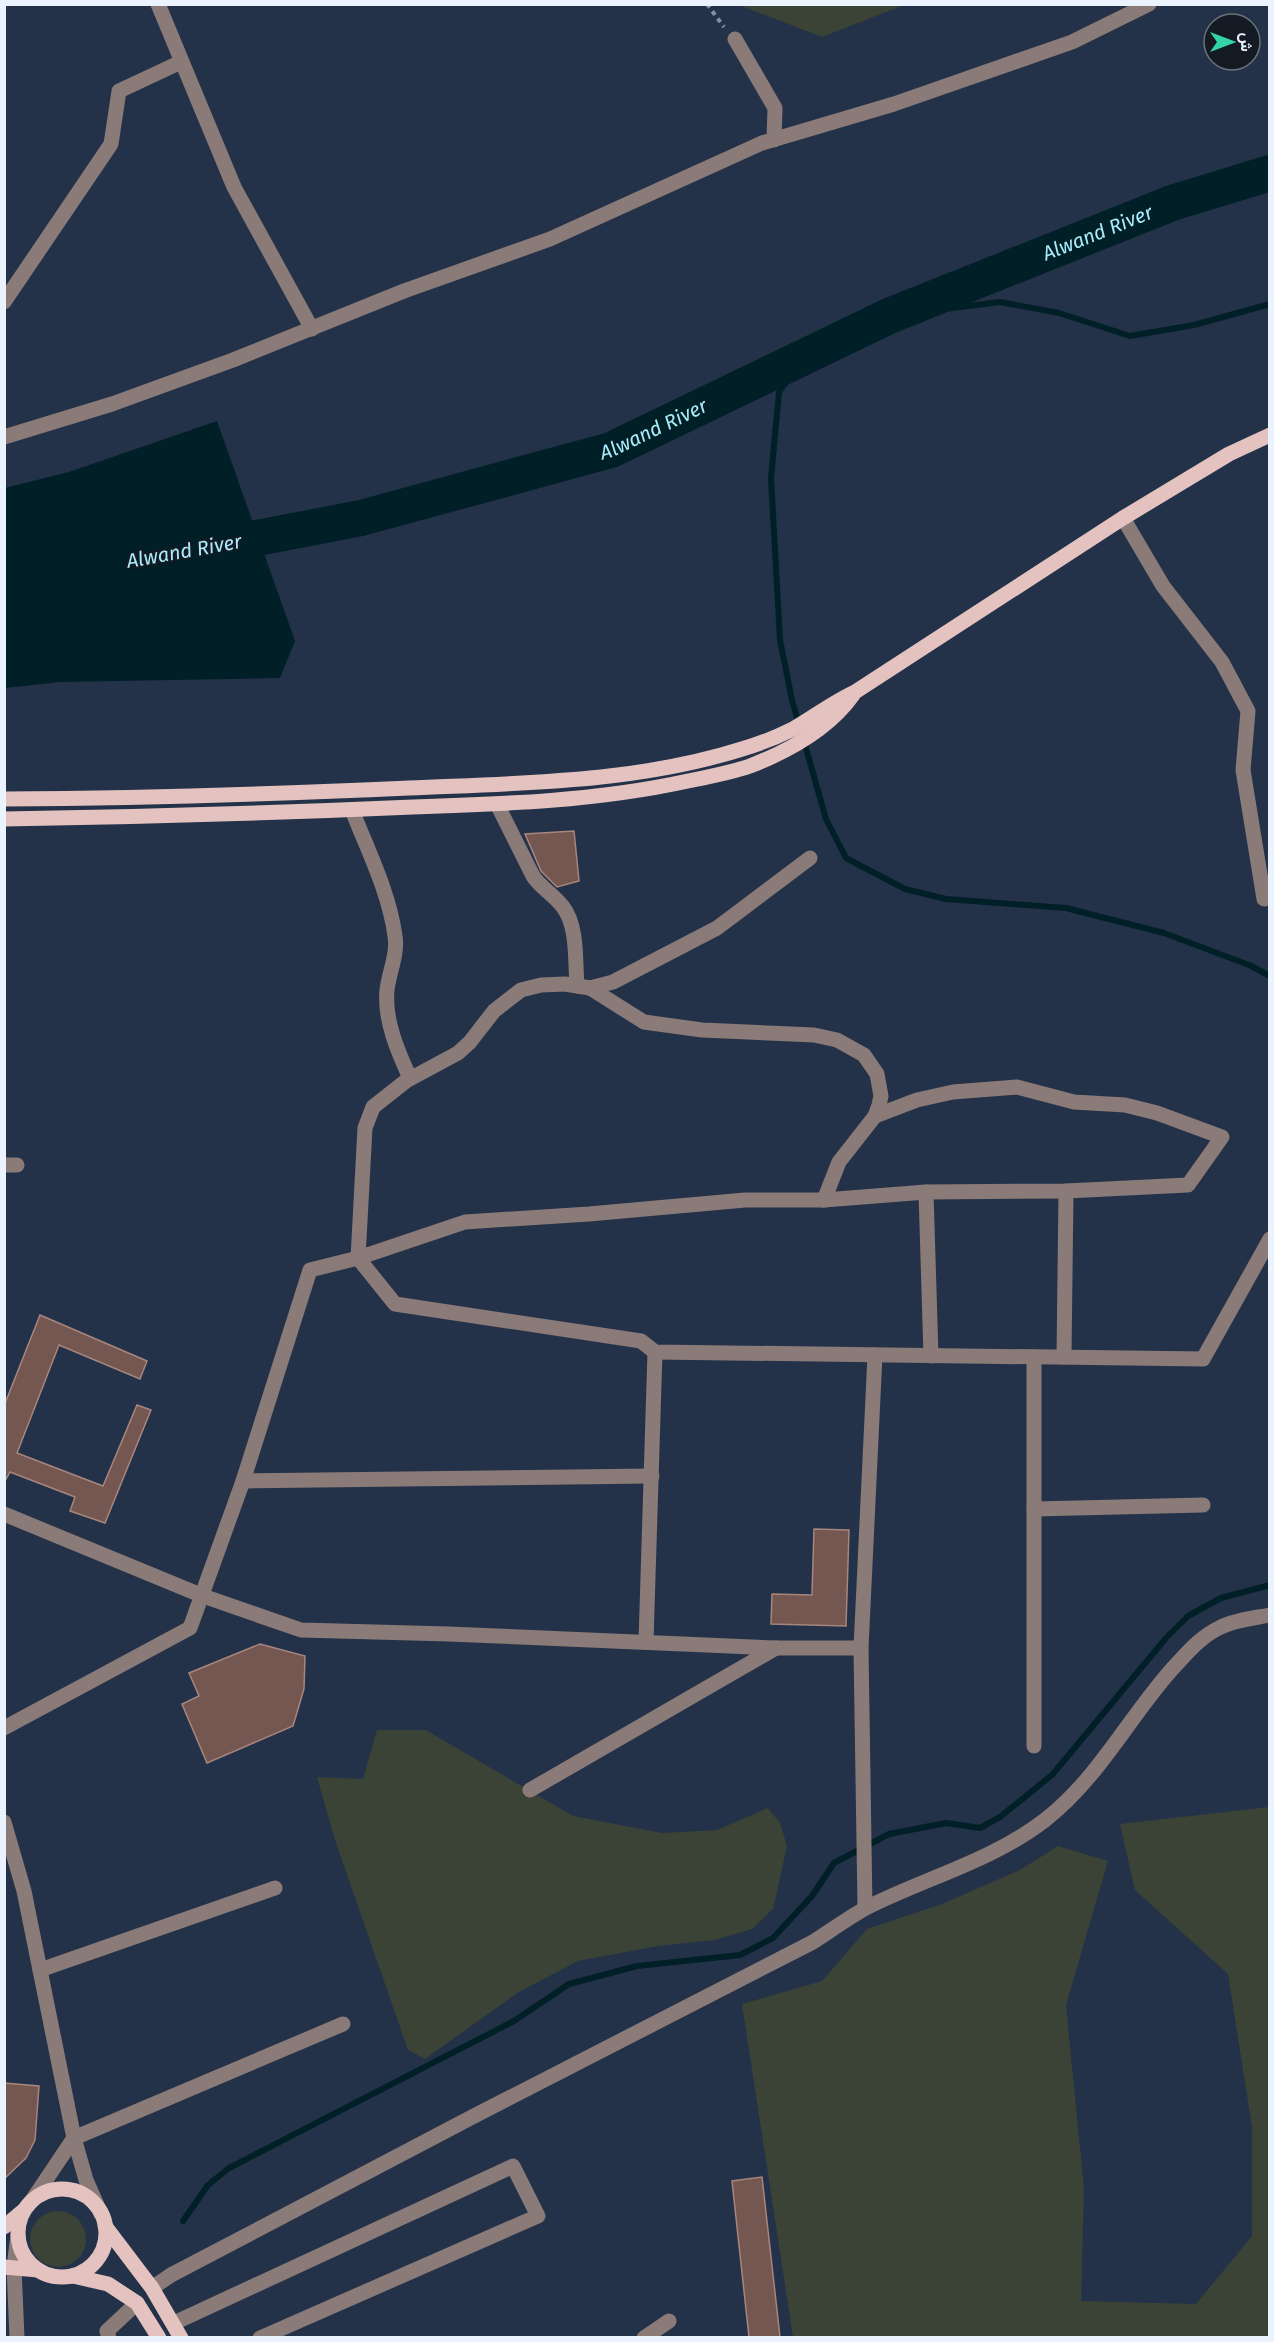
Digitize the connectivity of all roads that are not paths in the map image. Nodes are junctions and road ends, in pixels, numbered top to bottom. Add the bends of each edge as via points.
1 (158, 4) edge
2 (1149, 4) edge
3 (735, 39) road end
4 (181, 62) junction
5 (774, 140) junction
6 (4, 302) edge
7 (312, 329) junction
8 (1269, 435) edge
9 (4, 437) edge
10 (1123, 518) junction
11 (817, 721) junction
12 (4, 799) edge
13 (497, 804) junction
14 (352, 810) junction
15 (4, 819) edge
16 (810, 858) dead end
17 (1264, 899) dead end
18 (584, 987) junction
19 (410, 1078) junction
20 (875, 1116) junction
21 (1066, 1191) junction
22 (926, 1192) junction
23 (824, 1200) junction
24 (1269, 1239) edge
25 (358, 1258) junction
26 (655, 1352) junction
27 (875, 1355) junction
28 (931, 1356) junction
29 (1034, 1357) junction
30 (1064, 1357) junction
31 (652, 1476) junction
32 (243, 1481) junction
33 (1203, 1505) dead end
34 (1034, 1509) junction
35 (4, 1514) edge
36 (202, 1596) junction
37 (1269, 1615) edge
38 (646, 1641) junction
39 (776, 1648) junction
40 (861, 1648) junction
41 (4, 1728) edge
42 (1034, 1746) dead end
43 (530, 1790) dead end
44 (4, 1822) edge
45 (275, 1888) dead end
46 (865, 1908) junction
47 (40, 1970) junction
48 (343, 2024) dead end
49 (74, 2138) junction
50 (28, 2205) junction
51 (103, 2220) junction
52 (11, 2231) edge
53 (9, 2267) edge
54 (38, 2270) junction
55 (73, 2276) junction
56 (152, 2288) junction
57 (137, 2303) junction
58 (669, 2321) dead end
59 (174, 2323) junction
60 (17, 2337) edge
61 (108, 2337) edge
62 (159, 2337) edge
63 (181, 2337) edge
64 (260, 2337) edge
65 (644, 2337) edge

1 - 4 street
2 - 5 street via 1072,42 894,104
3 - 5 street via 775,108
4 - 6 street via 120,92 111,144
4 - 7 street via 234,187
5 - 7 street via 550,239 404,291
7 - 9 street via 112,404
8 - 10 main road via 1213,463
10 - 11 main road via 855,692 840,711
10 - 17 street via 1162,586 1222,662 1248,711 1243,770
11 - 12 main road via 742,749 663,768 582,779 171,798
11 - 13 main road via 799,743 747,766 667,786 585,798
13 - 14 main road
13 - 18 street via 533,876 564,908
14 - 15 main road
14 - 19 street via 381,880 393,924 396,949 387,1001 397,1049
16 - 18 street via 717,928 613,982
18 - 19 street via 542,985 521,990 494,1011 458,1053
18 - 20 street via 644,1022 837,1040 864,1055 877,1074 881,1096
19 - 25 street via 373,1107 368,1117
20 - 21 street via 953,1092 1017,1087 1074,1102 1125,1105 1222,1137 1188,1185
20 - 23 street via 839,1162
21 - 22 street
21 - 30 street
22 - 23 street
22 - 28 street
23 - 25 street via 745,1200 465,1222
24 - 30 street via 1203,1359
25 - 26 street via 395,1304 640,1341
25 - 32 street via 310,1270
26 - 27 street
26 - 31 street
27 - 28 street
27 - 40 street
28 - 29 street
29 - 30 street
29 - 34 street
31 - 32 street
31 - 38 street
32 - 36 street
33 - 34 street
34 - 42 street
35 - 36 street
36 - 38 street via 301,1630
36 - 41 street via 190,1628
37 - 46 street via 1207,1634 1153,1690 1073,1796 1045,1820 984,1856
38 - 39 street
39 - 40 street
39 - 43 street
40 - 46 street
44 - 47 street via 24,1891
45 - 47 street
46 - 56 street via 813,1942 476,2115
47 - 49 street
48 - 49 street
49 - 50 street
49 - 51 street
50 - 51 main road via 51,2191 71,2190 93,2203
50 - 52 main road
51 - 55 main road via 103,2246 85,2271
51 - 56 main road
52 - 53 street
52 - 54 main road
53 - 54 main road
53 - 60 street
54 - 55 main road via 49,2276
55 - 57 main road via 108,2284
56 - 59 main road
57 - 61 street via 107,2331
57 - 62 main road
58 - 65 street
59 - 63 main road
59 - 64 street via 513,2166 538,2216

